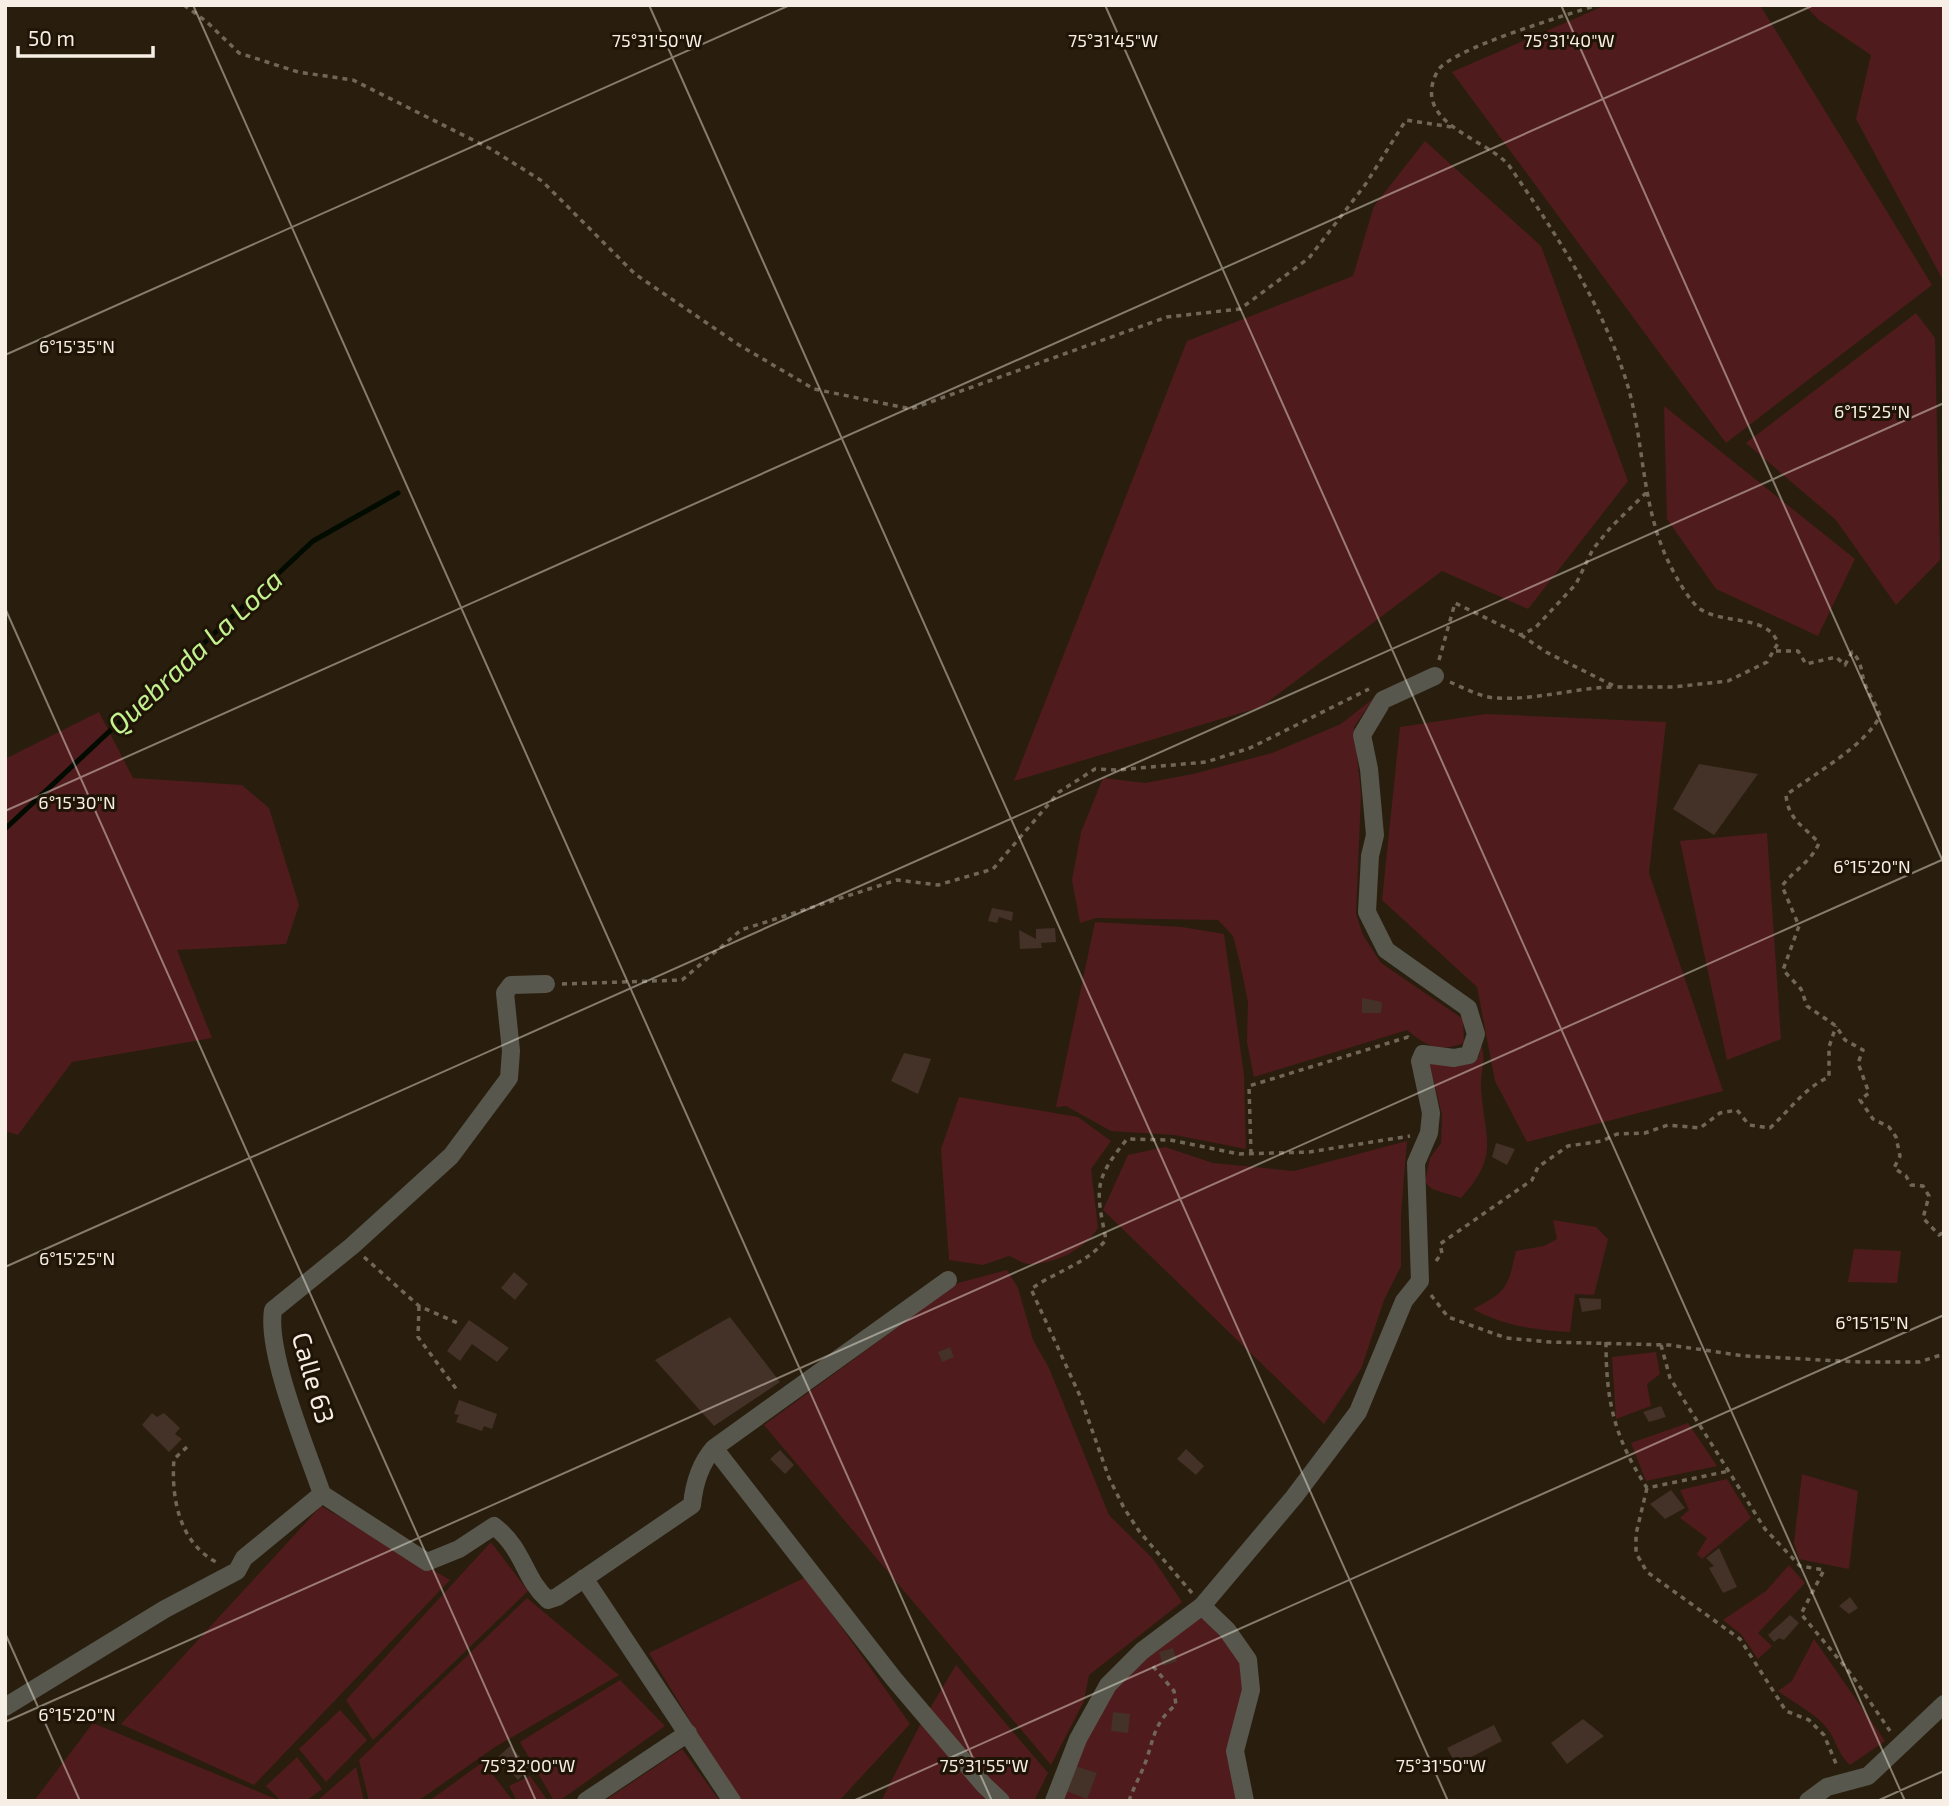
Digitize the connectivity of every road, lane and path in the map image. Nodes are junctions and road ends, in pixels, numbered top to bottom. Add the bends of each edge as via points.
1 (184, 5) edge
2 (1597, 5) edge
3 (1451, 127) junction
4 (1646, 493) junction
5 (1521, 635) junction
6 (1776, 651) junction
7 (1435, 676) junction
8 (1376, 686) dead end
9 (1616, 687) junction
10 (546, 984) joint
11 (1836, 1026) junction
12 (1426, 1054) junction
13 (1429, 1133) junction
14 (1251, 1154) junction
15 (1944, 1232) edge
16 (352, 1245) junction
17 (948, 1280) dead end
18 (1420, 1281) junction
19 (419, 1306) junction
20 (460, 1324) dead end
21 (1606, 1342) junction
22 (1661, 1345) junction
23 (1944, 1354) edge
24 (457, 1390) dead end
25 (187, 1447) dead end
26 (714, 1448) junction
27 (1729, 1471) junction
28 (1647, 1488) junction
29 (322, 1494) junction
30 (237, 1570) junction
31 (584, 1578) junction
32 (1202, 1606) junction
33 (1142, 1651) junction
34 (1944, 1704) edge
35 (5, 1707) edge
36 (688, 1733) junction
37 (1900, 1745) junction
38 (1842, 1777) dead end
39 (586, 1801) edge
40 (732, 1801) edge
41 (1001, 1801) edge
42 (1054, 1801) edge
43 (1129, 1801) edge
44 (1245, 1801) edge
45 (1808, 1801) edge

1 - 3 path via 239,53 298,72 353,79 491,149 542,181 635,274 739,345 814,389 911,409 1167,317 1240,309 1309,258 1365,185 1406,120
2 - 3 path via 1484,43 1437,70 1433,91 1438,110
3 - 4 path via 1507,163 1585,281 1626,382
4 - 5 path via 1605,534 1576,584 1535,628
4 - 6 path via 1667,559 1699,608 1730,621 1766,626 1778,643
5 - 7 path via 1455,603
5 - 9 path
6 - 9 path via 1767,662 1728,681
6 - 11 path via 1798,650 1806,664 1836,657 1845,665 1852,652 1862,661 1865,685 1880,716 1874,728 1845,754 1786,795 1794,820 1819,843 1814,856 1782,887 1799,926 1783,970 1801,989 1807,1006
7 - 9 path via 1494,699
7 - 12 street via 1383,700 1362,735 1375,835 1367,912 1386,950 1468,1008 1476,1034 1469,1055
8 - 10 path via 1250,748 1206,762 1096,768 1059,792 993,869 938,885 897,880 741,930 682,981
10 - 16 street, Calle 63 via 511,985 505,993 509,1078 451,1156
11 - 15 path via 1845,1040 1863,1050 1858,1063 1869,1093 1860,1100 1873,1119 1889,1127 1896,1137 1900,1156 1894,1168 1911,1185 1923,1186 1929,1196 1923,1218 1939,1235
11 - 18 path via 1829,1047 1829,1077 1811,1085 1770,1128 1749,1125 1737,1110 1720,1113 1700,1128 1668,1125 1568,1146 1538,1167 1532,1180 1440,1244 1442,1253
12 - 13 street via 1420,1061 1431,1113
12 - 14 path via 1408,1037 1249,1086
13 - 14 path via 1348,1148
13 - 18 street via 1416,1163
14 - 32 path via 1170,1140 1127,1139 1104,1167 1100,1182 1099,1213 1106,1240 1090,1258 1031,1289 1124,1508
16 - 19 path
16 - 29 street, Calle 63 via 273,1310 271,1324 287,1392
17 - 26 street
18 - 21 path via 1448,1317 1506,1338
18 - 32 street via 1404,1301 1358,1412
19 - 20 path
19 - 24 path via 418,1337
21 - 22 path
21 - 28 path via 1612,1419
22 - 23 path via 1744,1356 1862,1362 1919,1362
22 - 27 path via 1670,1378
25 - 30 path via 174,1459 173,1489 189,1540 213,1561
26 - 31 street via 693,1488 692,1505
26 - 41 street via 894,1679
27 - 28 path
27 - 37 path via 1765,1529 1801,1566 1824,1570 1801,1614 1851,1674
28 - 38 path via 1636,1553 1647,1572 1740,1639 1786,1711 1809,1720 1824,1735
29 - 30 street via 244,1558
29 - 31 street via 427,1562 459,1549 494,1526 516,1547 536,1590 548,1600
30 - 35 street
31 - 36 street
32 - 33 street
32 - 44 street via 1248,1660 1251,1690 1234,1751
33 - 42 street via 1108,1685 1078,1739
33 - 43 path via 1174,1691 1176,1705 1164,1714 1152,1735
34 - 37 street
36 - 39 street
36 - 40 street
37 - 45 street via 1868,1776 1827,1787

